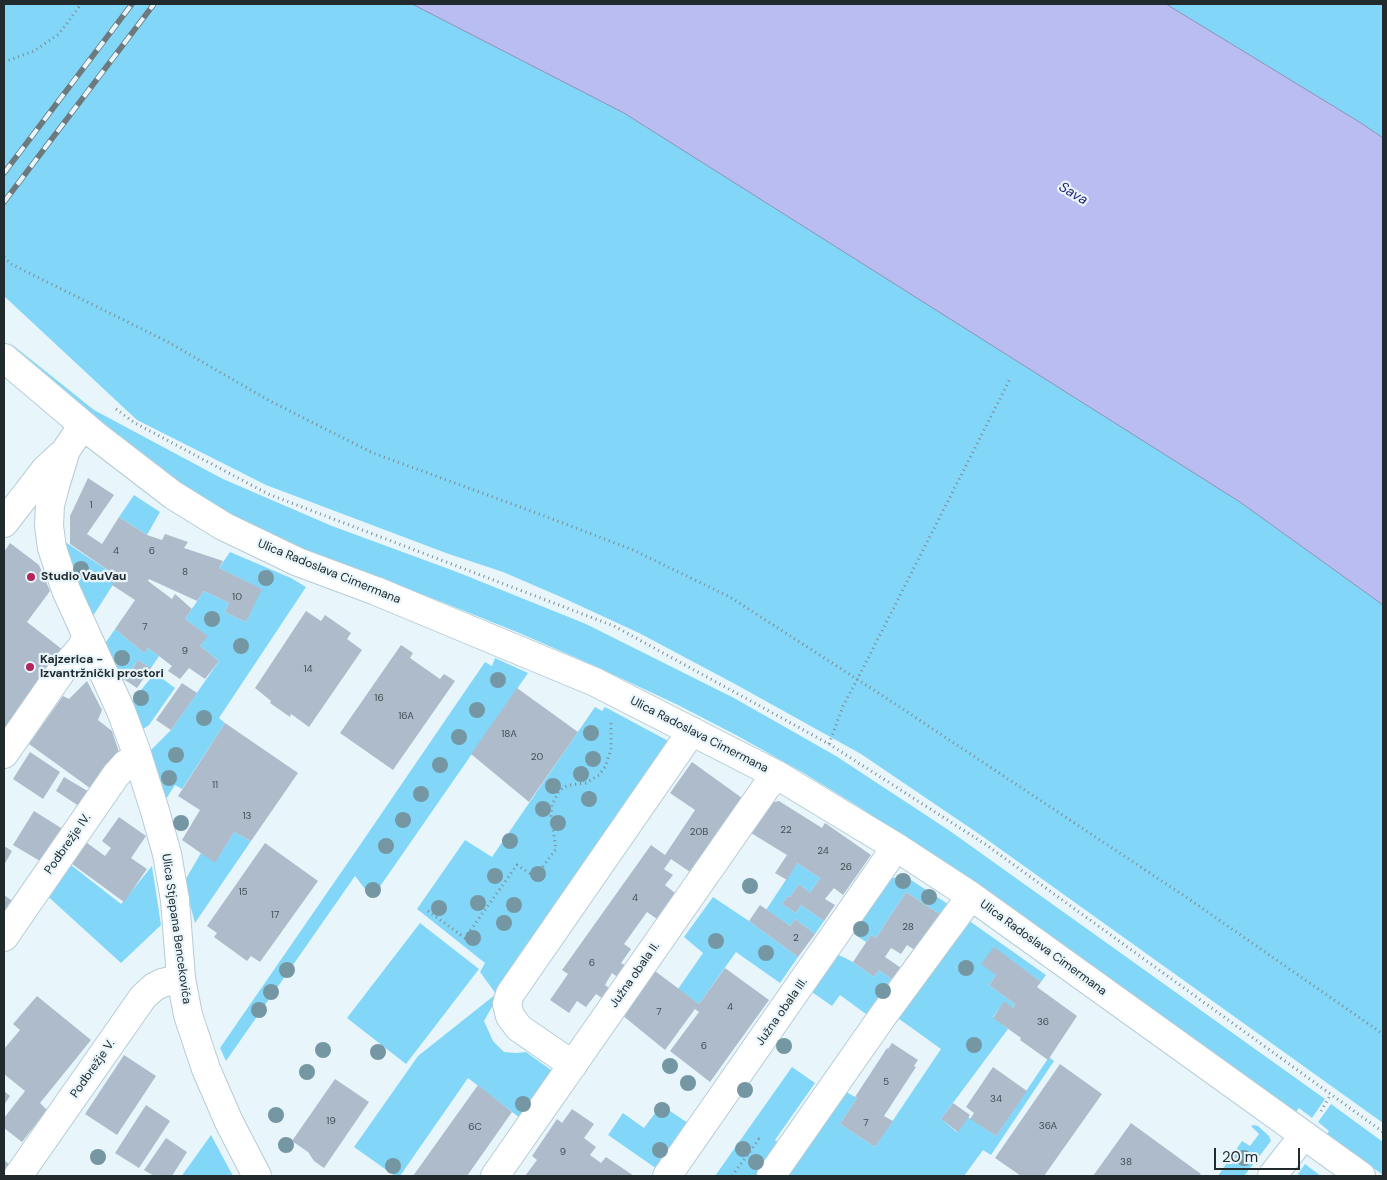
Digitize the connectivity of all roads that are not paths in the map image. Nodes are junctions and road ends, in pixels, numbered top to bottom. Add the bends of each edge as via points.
1 (4, 358) edge
2 (83, 425) junction
3 (66, 450) junction
4 (10, 515) edge
5 (50, 526) junction
6 (86, 635) junction
7 (692, 731) junction
8 (4, 754) edge
9 (138, 758) junction
10 (777, 775) junction
11 (896, 848) junction
12 (971, 896) junction
13 (4, 937) edge
14 (181, 978) junction
15 (573, 1065) junction
16 (1304, 1135) junction
17 (18, 1176) edge
18 (257, 1176) edge
19 (495, 1176) edge
20 (667, 1176) edge
21 (771, 1176) edge
22 (1272, 1176) edge
23 (1361, 1176) edge

1 - 2 street, Ulica Radoslava Cimermana
2 - 3 street, Ulica Stjepana Bencekovića
2 - 7 street, Ulica Radoslava Cimermana via 173,495 223,526 298,562 595,682
3 - 4 street via 45,470
3 - 5 street, Ulica Stjepana Bencekovića via 50,505
4 - 5 street via 32,506 39,509
5 - 6 street, Ulica Stjepana Bencekovića via 58,568
6 - 8 street via 81,648
6 - 9 street, Ulica Stjepana Bencekovića via 121,711
7 - 10 street, Ulica Radoslava Cimermana
7 - 15 street via 506,1004 519,1028
9 - 13 street, Podbrežje IV. via 126,764 116,775
9 - 14 street, Ulica Stjepana Bencekovića via 167,854 175,900
10 - 11 street, Ulica Radoslava Cimermana
10 - 15 street, Južna obala II.
11 - 12 street, Ulica Radoslava Cimermana
11 - 20 street, Južna obala III.
12 - 16 street, Ulica Radoslava Cimermana
12 - 21 street
14 - 17 street, Podbrežje V. via 162,983 143,997
14 - 18 street, Ulica Stjepana Bencekovića via 188,1015 206,1070
15 - 19 street, Južna obala II.
16 - 22 street
16 - 23 street, Ulica Radoslava Cimermana

